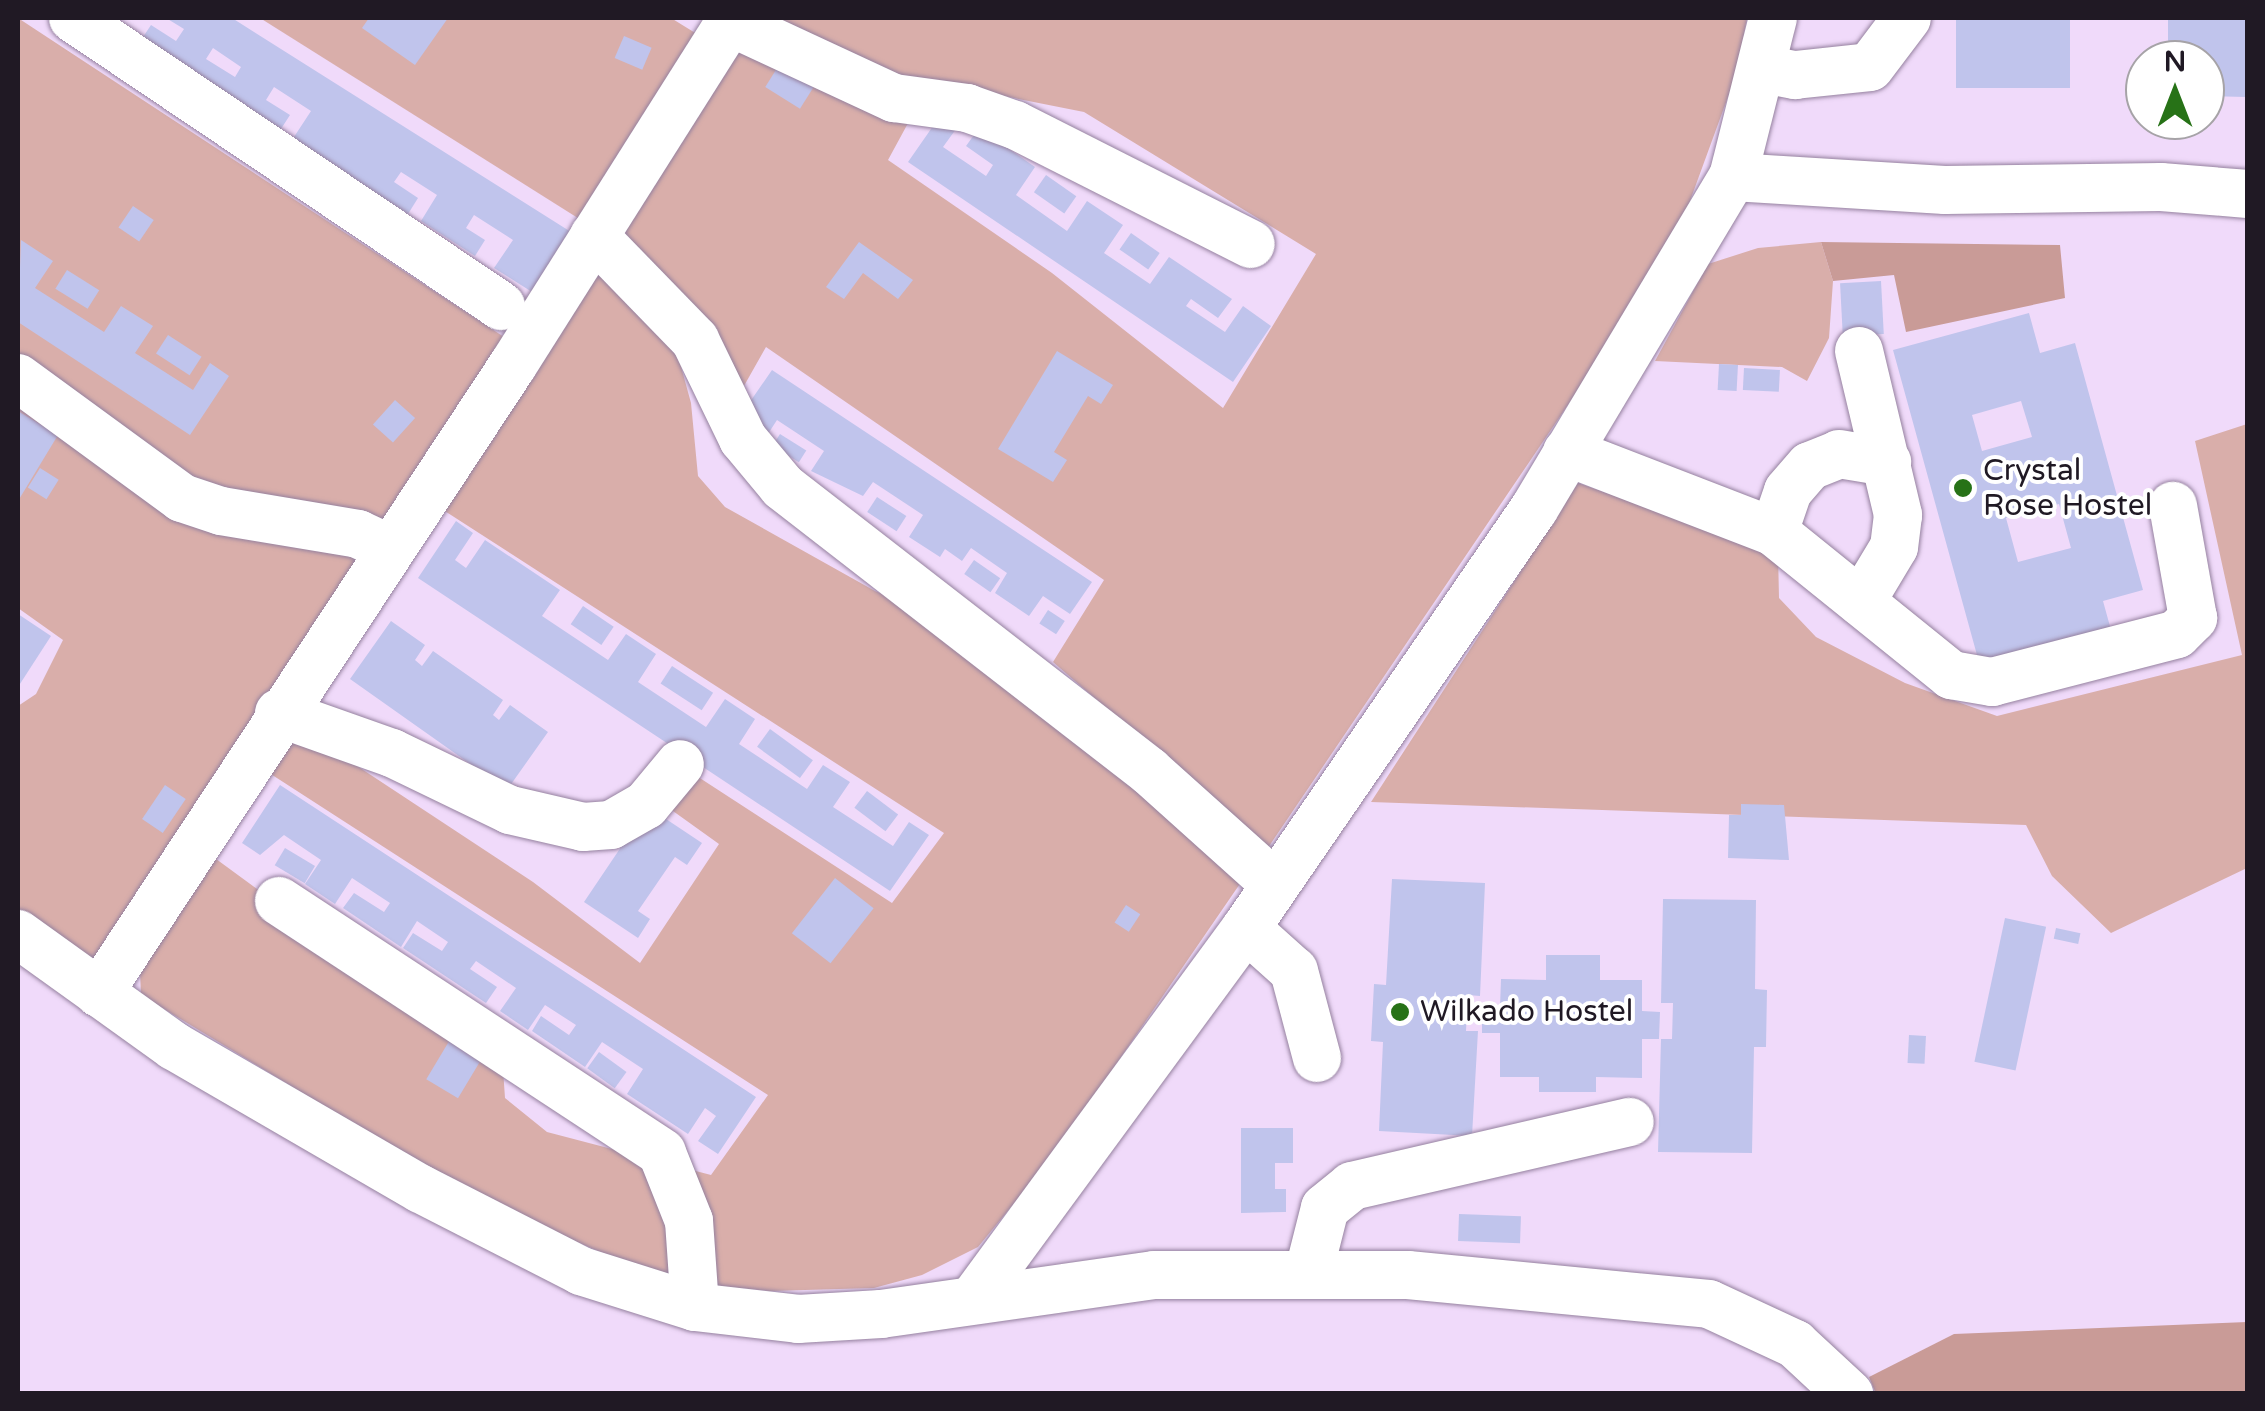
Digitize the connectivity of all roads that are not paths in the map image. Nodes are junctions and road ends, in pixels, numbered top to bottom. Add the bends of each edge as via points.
1 (74, 18) edge
2 (1773, 18) edge
3 (1907, 18) edge
4 (731, 20) edge
5 (1763, 69) junction
6 (1733, 177) junction
7 (2248, 194) edge
8 (594, 236) junction
9 (1251, 244) dead end
10 (501, 306) dead end
11 (1859, 351) dead end
12 (18, 378) edge
13 (1568, 452) junction
14 (1887, 462) junction
15 (2172, 506) dead end
16 (1774, 532) junction
17 (390, 549) junction
18 (1860, 602) junction
19 (279, 713) junction
20 (680, 764) dead end
21 (1275, 884) junction
22 (279, 901) dead end
23 (1246, 928) junction
24 (18, 934) edge
25 (99, 993) junction
26 (1317, 1058) dead end
27 (1630, 1122) dead end
28 (1308, 1275) junction
29 (975, 1297) junction
30 (696, 1307) junction
31 (1849, 1394) edge

1 - 10 street
2 - 5 street
3 - 5 street via 1870,67 1795,75
4 - 8 street
4 - 9 street via 894,98 967,108 1015,125
5 - 6 street
6 - 7 street via 1945,190 2161,187
6 - 13 street
8 - 17 street
8 - 21 street via 695,340 743,439 782,486 1150,771
11 - 14 street
12 - 17 street via 182,498 358,534
13 - 16 street
13 - 21 street
14 - 16 street via 1839,454 1810,466 1788,491
14 - 18 street via 1898,515 1894,547
15 - 18 street via 2193,618 2177,634 1992,682 1951,675
16 - 18 street
17 - 19 street
19 - 20 street via 392,753 510,810 583,827 611,825 646,805
19 - 25 street
21 - 23 street
22 - 30 street via 662,1153 689,1221
23 - 26 street via 1294,971
23 - 29 street
24 - 25 street
25 - 30 street via 191,1056 480,1220 581,1271
27 - 28 street via 1352,1186 1325,1208
28 - 29 street via 1154,1275
28 - 31 street via 1408,1275 1710,1304 1795,1344
29 - 30 street via 881,1314 798,1318

